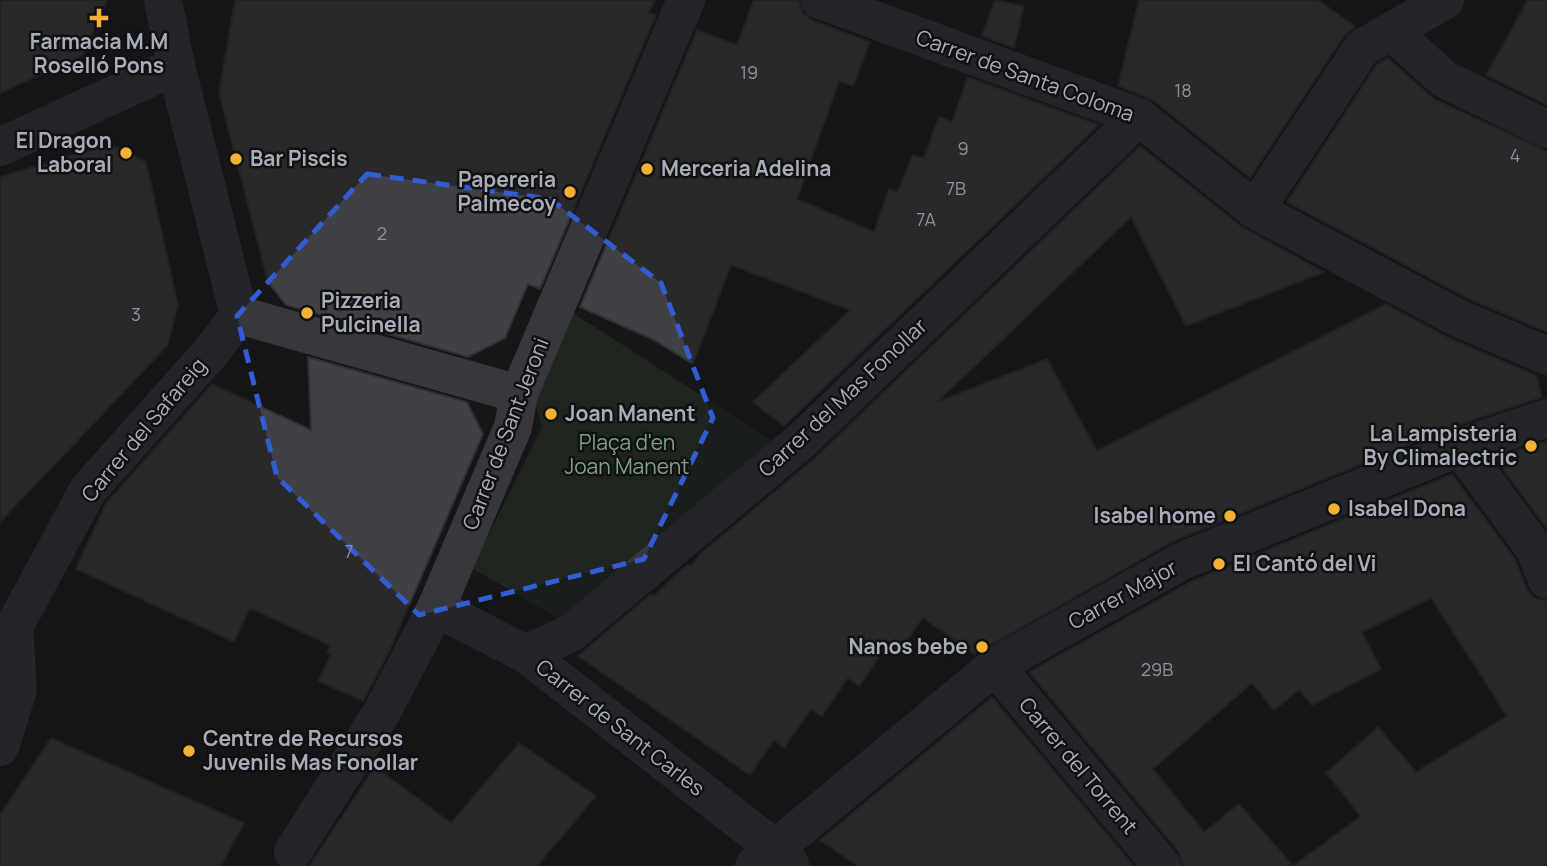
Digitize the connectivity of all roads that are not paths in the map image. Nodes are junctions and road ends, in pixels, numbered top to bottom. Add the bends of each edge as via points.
1 (163, 0) edge
2 (189, 0) edge
3 (686, 0) edge
4 (820, 0) edge
5 (1445, 0) edge
6 (1391, 31) junction
7 (174, 53) junction
8 (1139, 117) junction
9 (1547, 129) edge
10 (0, 147) edge
11 (1255, 210) junction
12 (239, 315) junction
13 (1547, 356) edge
14 (519, 394) junction
15 (1547, 418) edge
16 (1460, 447) junction
17 (1547, 580) edge
18 (436, 608) junction
19 (526, 654) junction
20 (995, 666) junction
21 (0, 747) edge
22 (293, 852) dead end
23 (773, 860) edge
24 (1162, 866) edge

1 - 7 street
2 - 7 street
3 - 14 street, Carrer de Sant Jeroni
4 - 8 street, Carrer de Santa Coloma
5 - 6 street
6 - 9 street via 1444,79
6 - 11 street via 1363,48
7 - 10 street
7 - 12 street
8 - 11 street, Carrer de Santa Coloma
8 - 19 street, Carrer del Mas Fonollar via 800,442 571,633
11 - 13 street, Carrer de Santa Coloma via 1458,318
12 - 14 street
12 - 21 street, Carrer del Safareig via 88,490 14,627 18,689
14 - 18 street, Carrer de Sant Jeroni via 513,427
15 - 16 street, Carrer Major
16 - 17 street via 1534,548
16 - 20 street, Carrer Major via 1182,561
18 - 19 street, Carrer de Sant Carles
18 - 22 street, Carrer de Sant Jeroni via 383,710
19 - 23 street, Carrer de Sant Carles
20 - 23 street, Carrer Major
20 - 24 street, Carrer del Torrent

